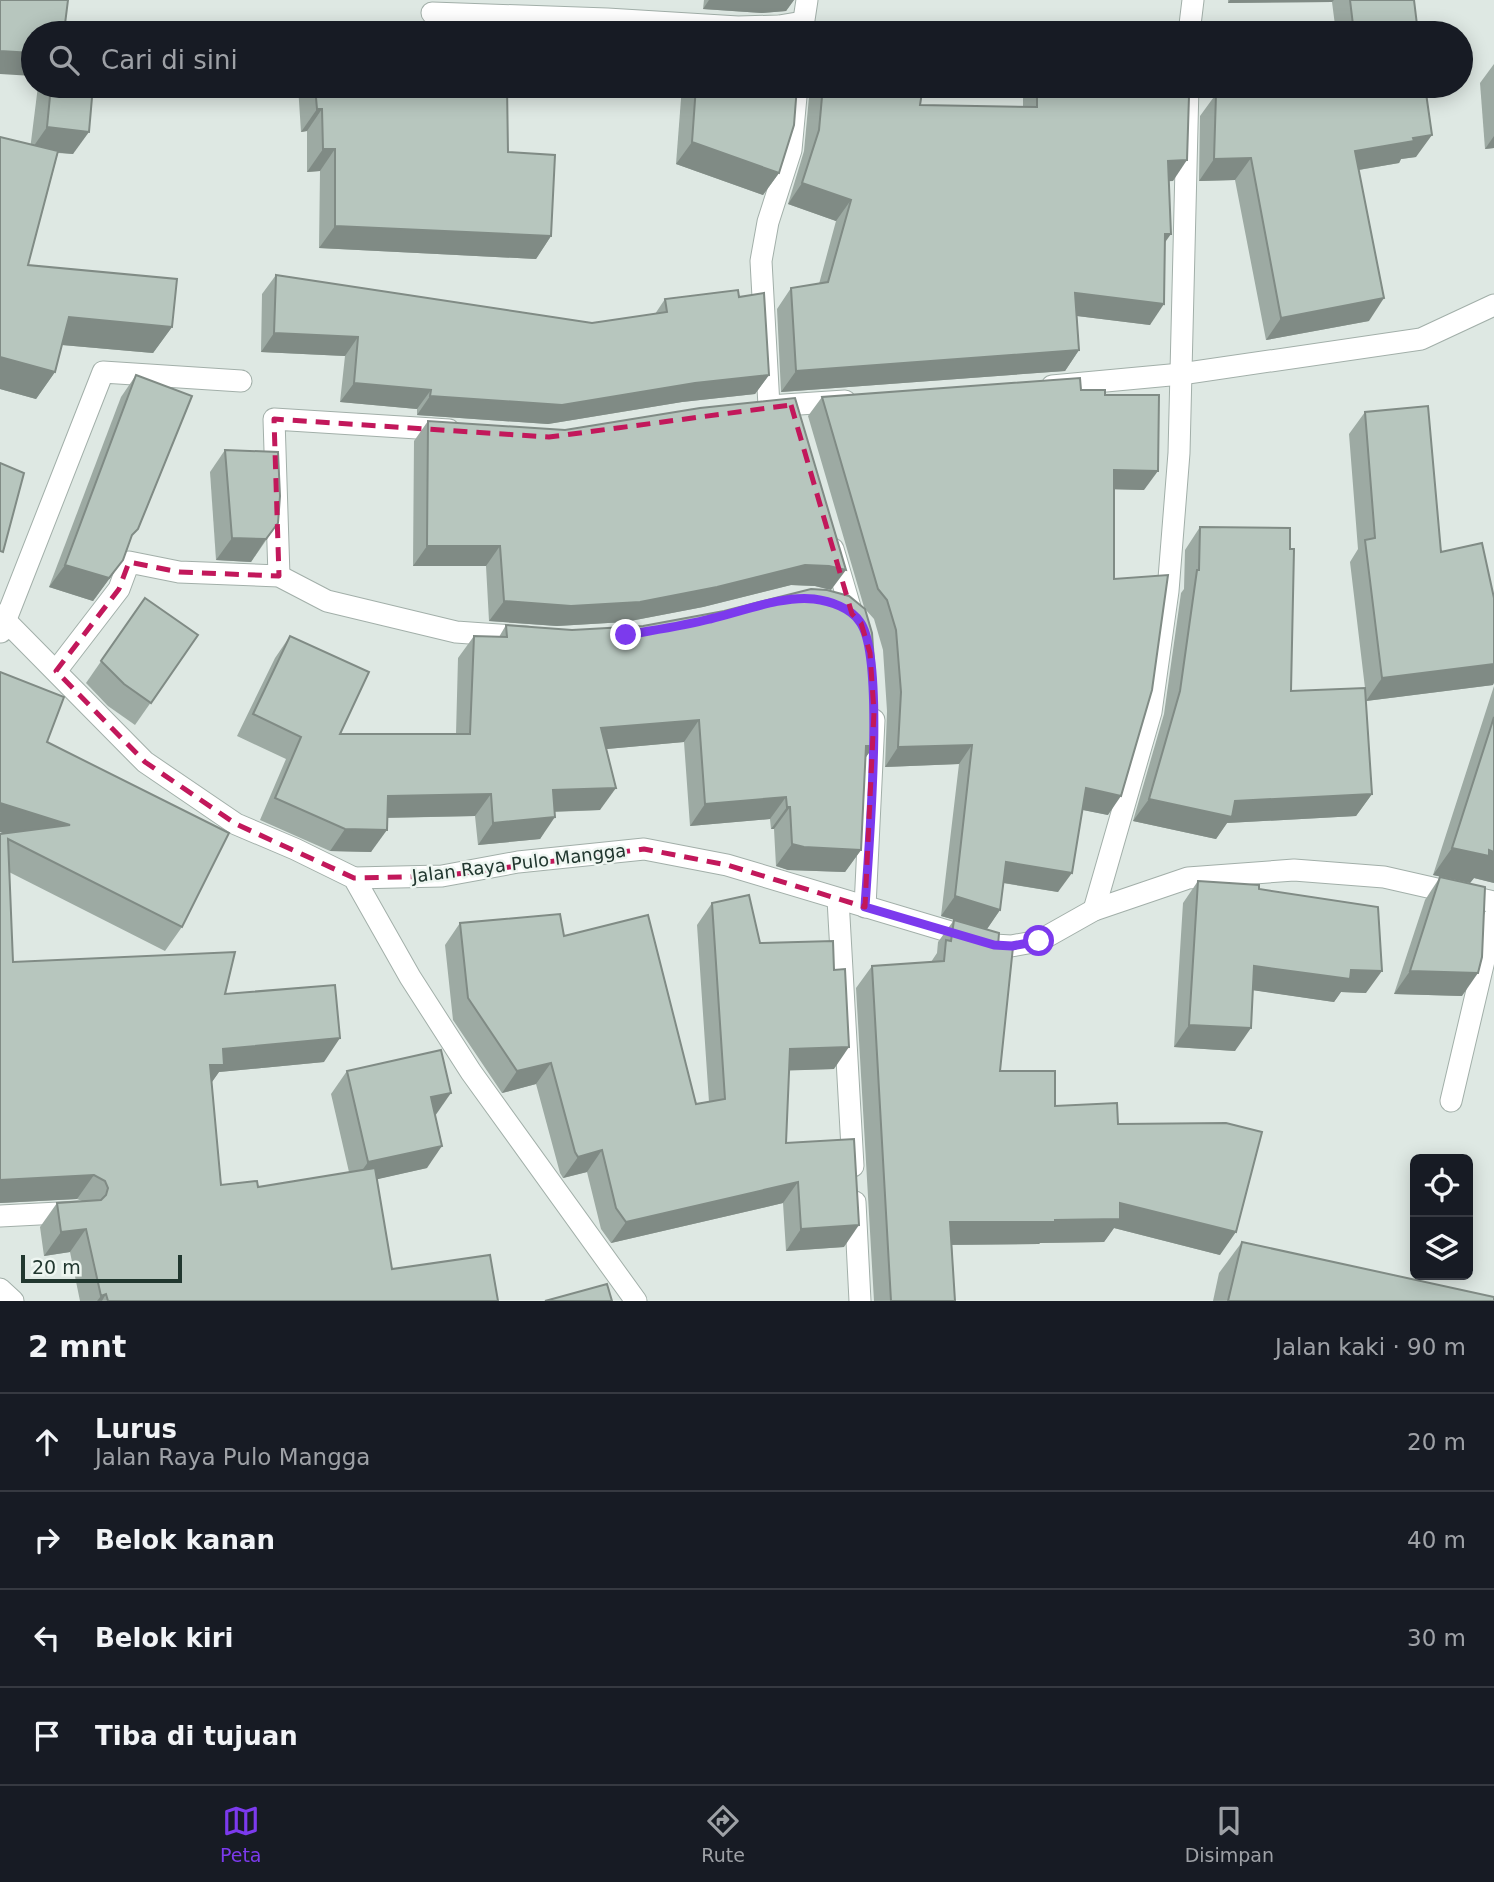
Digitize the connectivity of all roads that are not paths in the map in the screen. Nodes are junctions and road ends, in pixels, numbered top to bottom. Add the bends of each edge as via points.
1 (807, 0) edge
2 (1193, 0) edge
3 (432, 13) dead end
4 (607, 21) edge
5 (803, 21) edge
6 (1190, 21) edge
7 (796, 98) edge
8 (1188, 98) edge
9 (1494, 306) edge
10 (1181, 374) junction
11 (241, 381) dead end
12 (1031, 387) edge
13 (871, 399) edge
14 (769, 406) junction
15 (745, 409) edge
16 (465, 431) edge
17 (829, 536) edge
18 (279, 576) junction
19 (828, 602) edge
20 (852, 614) junction
21 (2, 624) edge
22 (865, 633) edge
23 (545, 638) edge
24 (56, 671) junction
25 (873, 700) edge
26 (354, 878) junction
27 (838, 899) junction
28 (1494, 902) edge
29 (865, 907) junction
30 (1094, 910) junction
31 (1494, 918) edge
32 (1451, 1101) dead end
33 (78, 1212) edge
34 (0, 1216) edge
35 (0, 1289) edge
36 (13, 1301) edge
37 (636, 1301) edge
38 (860, 1301) edge

1 - 5 street
2 - 6 street
3 - 4 street
7 - 14 street via 791,150 761,261
8 - 10 street
9 - 10 street via 1421,339
10 - 12 street
10 - 30 street via 1168,591 1151,712
11 - 21 street via 103,372
13 - 14 street via 793,412
14 - 15 street
16 - 18 street via 274,418
17 - 20 street
18 - 23 street via 327,601 456,632
18 - 24 street via 179,572 129,562 118,589
19 - 20 street
20 - 22 street
21 - 24 street
24 - 26 street via 145,762 236,824
25 - 29 street
26 - 27 street, Jalan Raya Pulo Mangga via 442,876 518,862 643,849 727,865
26 - 37 street via 471,1072
27 - 29 street, Jalan Raya Pulo Mangga
27 - 38 street
28 - 30 street, Jalan Raya Pulo Mangga via 1384,877 1294,870 1188,878
29 - 30 street, Jalan Raya Pulo Mangga via 994,945 1012,946 1048,938
31 - 32 street
33 - 34 street
35 - 36 street

